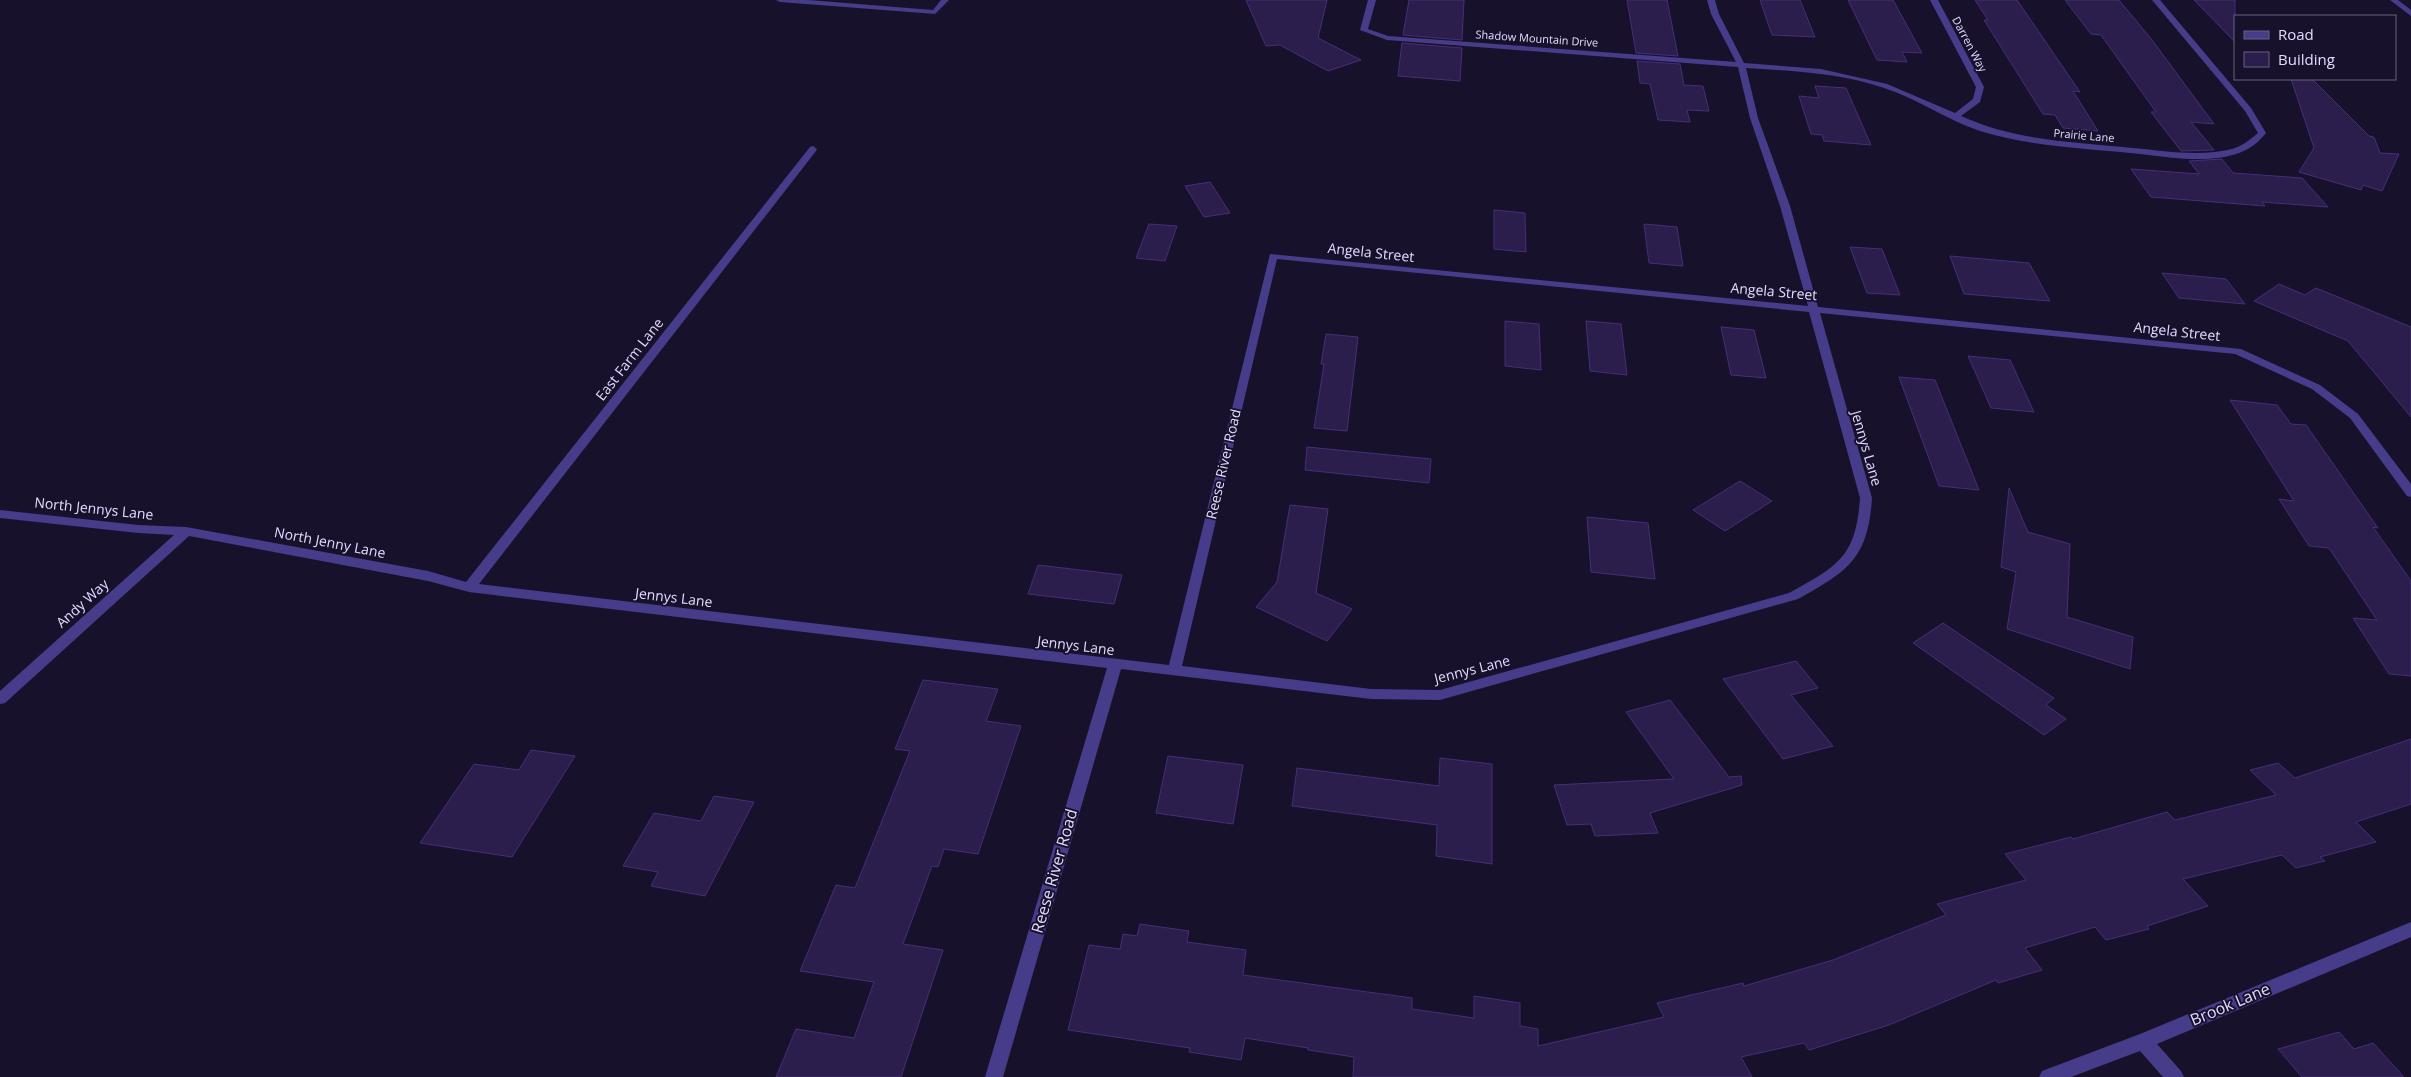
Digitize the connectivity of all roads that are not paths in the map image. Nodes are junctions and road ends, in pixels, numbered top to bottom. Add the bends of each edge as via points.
1 (780, 0) edge
2 (945, 0) edge
3 (1372, 0) edge
4 (1712, 0) edge
5 (1934, 0) edge
6 (2156, 0) edge
7 (2394, 0) edge
8 (2411, 14) edge
9 (1741, 64) junction
10 (1954, 118) junction
11 (814, 149) dead end
12 (1273, 256) joint
13 (1813, 309) junction
14 (2411, 493) edge
15 (0, 514) edge
16 (186, 531) junction
17 (468, 587) junction
18 (1114, 665) junction
19 (1174, 672) junction
20 (0, 699) edge
21 (2411, 929) edge
22 (2142, 1041) junction
23 (994, 1077) edge
24 (2048, 1077) edge
25 (2174, 1077) edge

1 - 2 street via 935,12
3 - 9 street, Shadow Mountain Drive via 1364,30 1387,38
4 - 9 street, Jennys Lane via 1714,14
5 - 10 street, Darren Way via 1980,87 1977,100
6 - 10 street, Prairie Lane via 2248,110 2262,133 2252,143 2236,151 2212,155 2146,152 2006,136
7 - 8 street
9 - 10 street, Prairie Lane via 1820,71 1887,86
9 - 13 street, Jennys Lane via 1754,118 1785,206
11 - 17 street, East Farm Lane
12 - 13 street, Angela Street
12 - 19 street, Reese River Road
13 - 14 street, Angela Street via 2237,351 2316,387 2354,416
13 - 19 street, Jennys Lane via 1866,498 1865,524 1856,550 1836,573 1793,596 1440,695 1371,694
15 - 16 street, North Jennys Lane
16 - 17 street, North Jenny Lane via 428,576
16 - 20 street, Andy Way
17 - 18 street, Jennys Lane
18 - 19 street, Jennys Lane
18 - 23 street, Reese River Road
21 - 22 street, Brook Lane
22 - 24 street, Brook Lane
22 - 25 street

